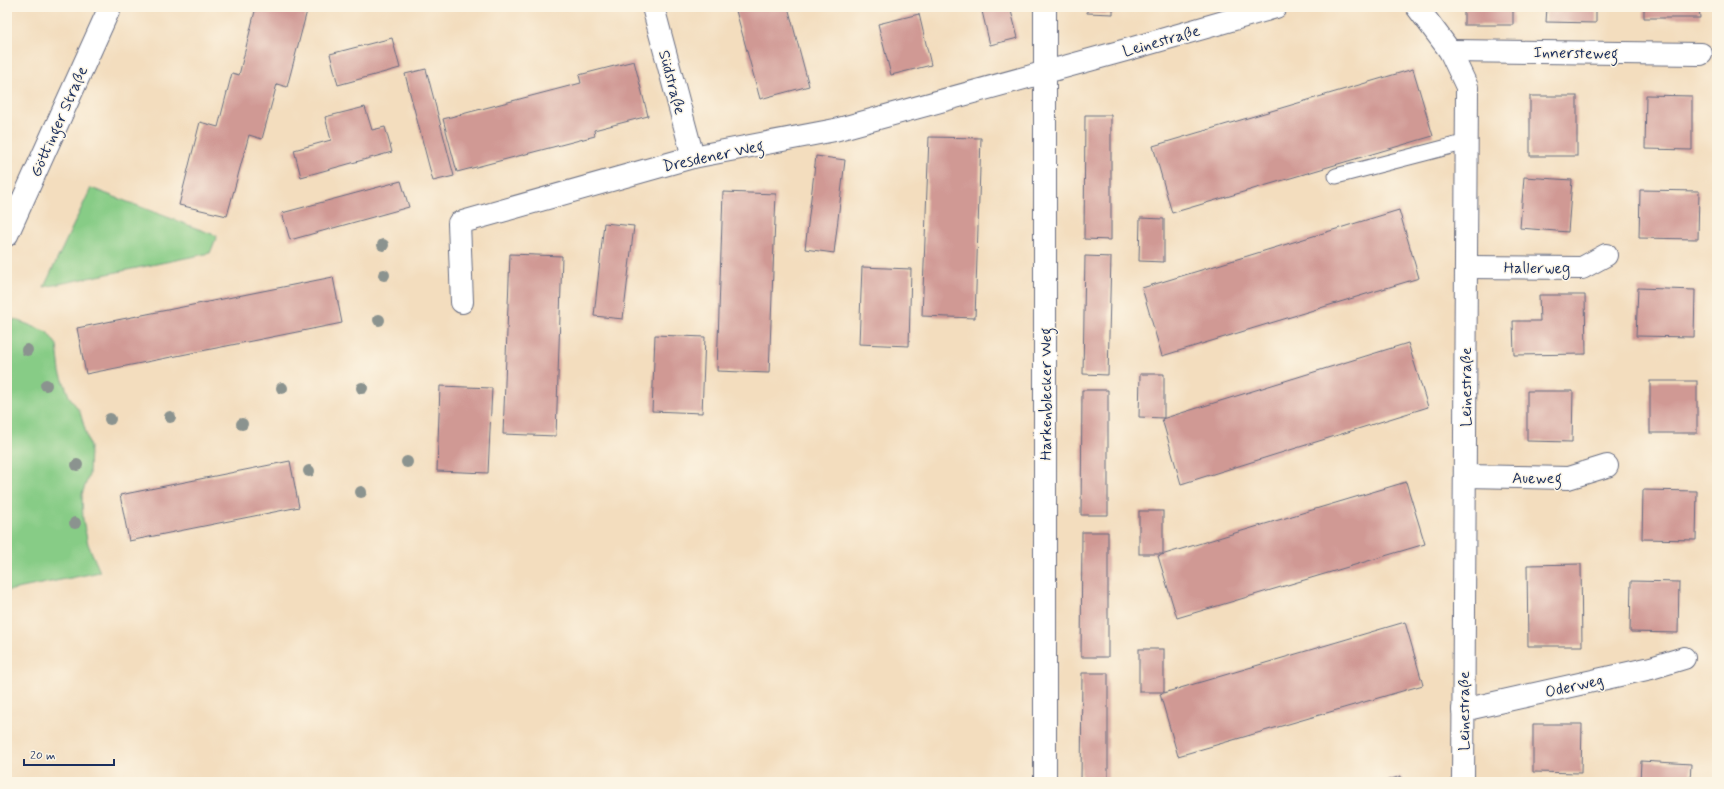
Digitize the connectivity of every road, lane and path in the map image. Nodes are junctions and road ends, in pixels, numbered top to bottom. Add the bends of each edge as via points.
1 (110, 7) edge
2 (653, 7) edge
3 (1045, 7) edge
4 (1276, 7) edge
5 (1417, 7) edge
6 (1450, 51) junction
7 (1701, 54) dead end
8 (1046, 72) junction
9 (1467, 142) junction
10 (693, 157) junction
11 (1336, 176) dead end
12 (7, 235) edge
13 (1606, 255) dead end
14 (1466, 267) junction
15 (462, 302) dead end
16 (1607, 466) dead end
17 (1465, 476) junction
18 (1684, 658) dead end
19 (1463, 710) junction
20 (1045, 782) edge
21 (1463, 782) edge

1 - 12 street, Göttinger Straße
2 - 10 street, Südstraße
3 - 8 street, Harkenblecker Weg
4 - 8 street, Leinestraße
5 - 6 street, Leinestraße
6 - 7 street, Innersteweg
6 - 9 street, Leinestraße via 1467,87
8 - 10 street, Dresdener Weg via 835,130
8 - 20 street, Harkenblecker Weg
9 - 11 lane
9 - 14 street, Leinestraße
10 - 15 street, Dresdener Weg via 459,223
13 - 14 street, Hallerweg via 1582,268
14 - 17 street, Leinestraße
16 - 17 street, Aueweg via 1568,478
17 - 19 street, Leinestraße
18 - 19 street, Oderweg via 1651,668
19 - 21 street, Leinestraße

